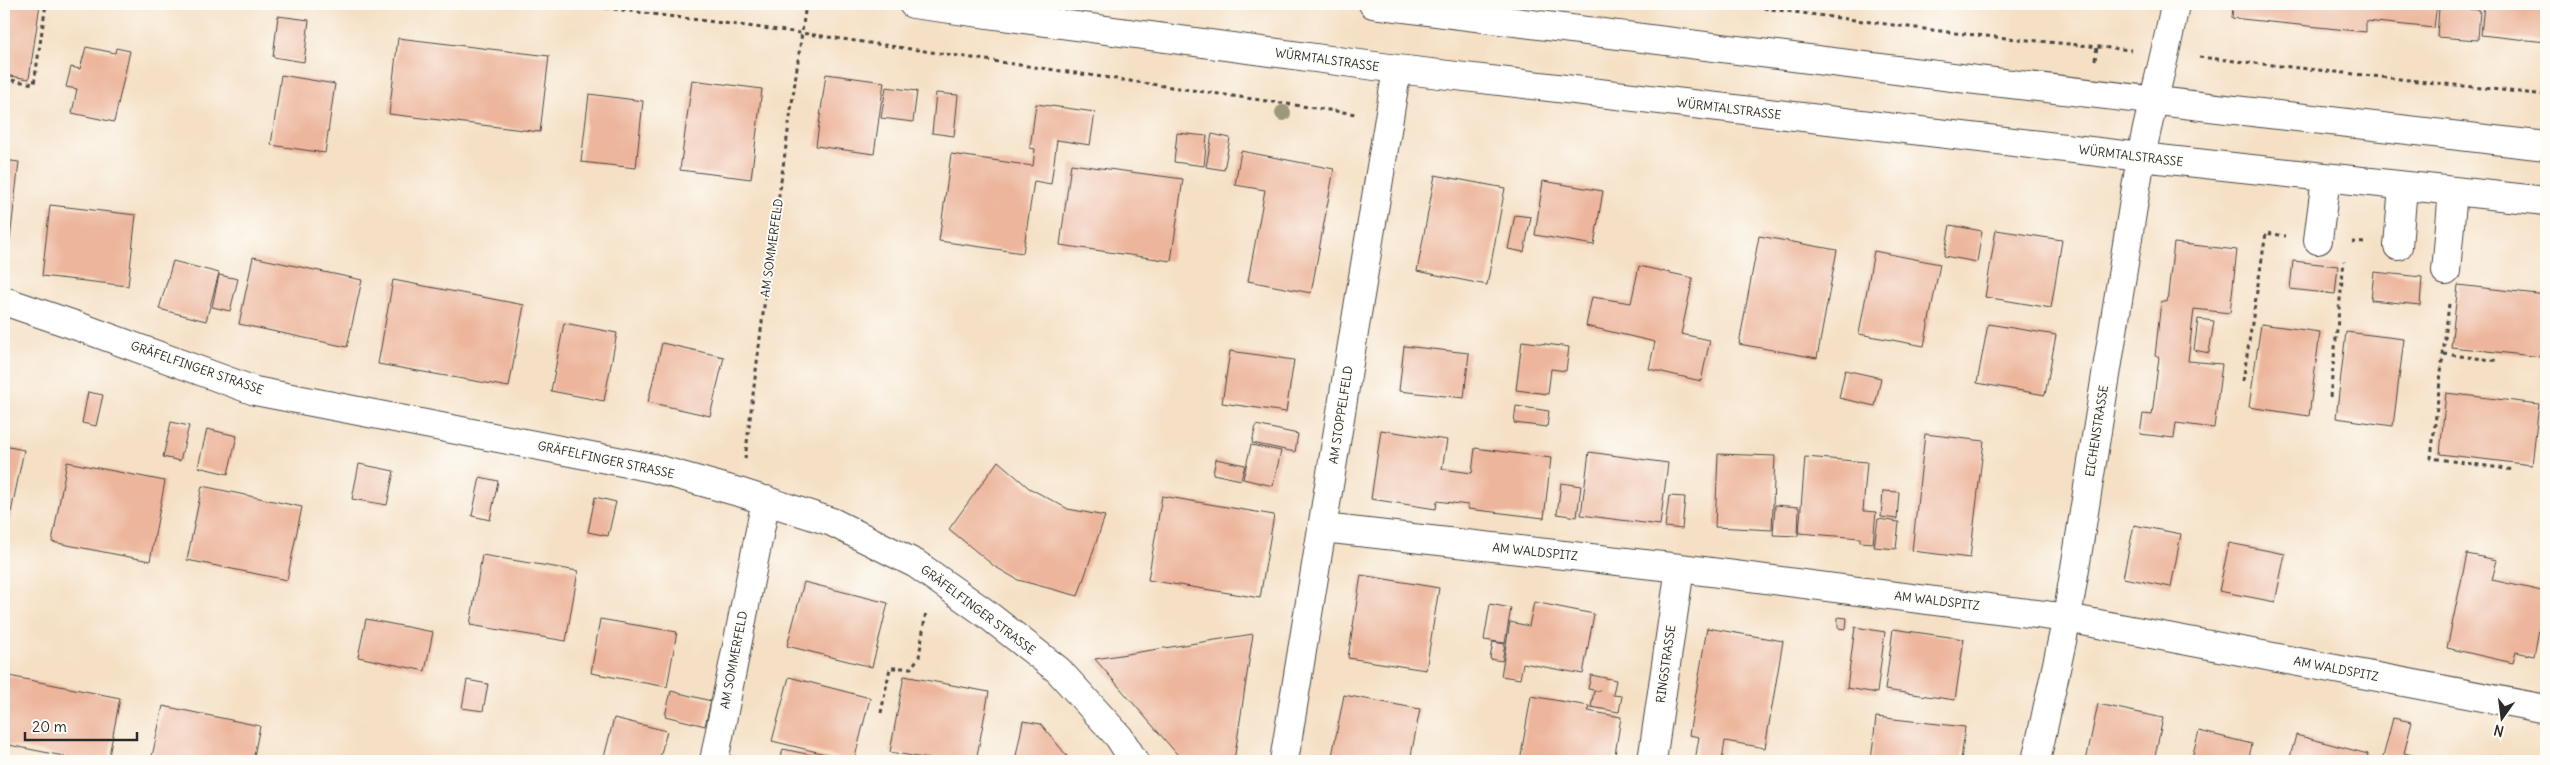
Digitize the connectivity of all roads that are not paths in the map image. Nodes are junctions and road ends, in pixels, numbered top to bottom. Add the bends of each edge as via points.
1 (914, 4) edge
2 (1373, 4) edge
3 (2175, 4) edge
4 (1397, 69) junction
5 (2152, 100) junction
6 (2546, 146) edge
7 (2141, 157) junction
8 (2326, 178) junction
9 (2403, 187) junction
10 (2453, 191) junction
11 (2546, 201) edge
12 (2318, 240) road end
13 (2398, 246) road end
14 (2448, 284) road end
15 (4, 301) edge
16 (754, 496) junction
17 (1323, 528) junction
18 (1680, 568) junction
19 (2067, 618) junction
20 (2546, 709) edge
21 (714, 761) edge
22 (1134, 761) edge
23 (1284, 761) edge
24 (1652, 761) edge
25 (2036, 761) edge

1 - 4 street, WÜRMTALSTRASSE
2 - 5 street
3 - 5 street, EICHENSTRASSE via 2166,54
4 - 7 street, WÜRMTALSTRASSE
4 - 17 street, AM STOPPELFELD
5 - 6 street
5 - 7 street, EICHENSTRASSE
7 - 8 street, WÜRMTALSTRASSE
7 - 19 street, EICHENSTRASSE
8 - 9 street, WÜRMTALSTRASSE
8 - 12 street
9 - 10 street, WÜRMTALSTRASSE
9 - 13 street
10 - 11 street, WÜRMTALSTRASSE
10 - 14 street
15 - 16 street, GRÄFELFINGER STRASSE via 255,391 653,468
16 - 21 street, AM SOMMERFELD
16 - 22 street, GRÄFELFINGER STRASSE via 832,522 932,575 1058,670 1119,737
17 - 18 street, AM WALDSPITZ
17 - 23 street, AM STOPPELFELD
18 - 19 street, AM WALDSPITZ
18 - 24 street, RINGSTRASSE
19 - 20 street, AM WALDSPITZ
19 - 25 street, EICHENSTRASSE

